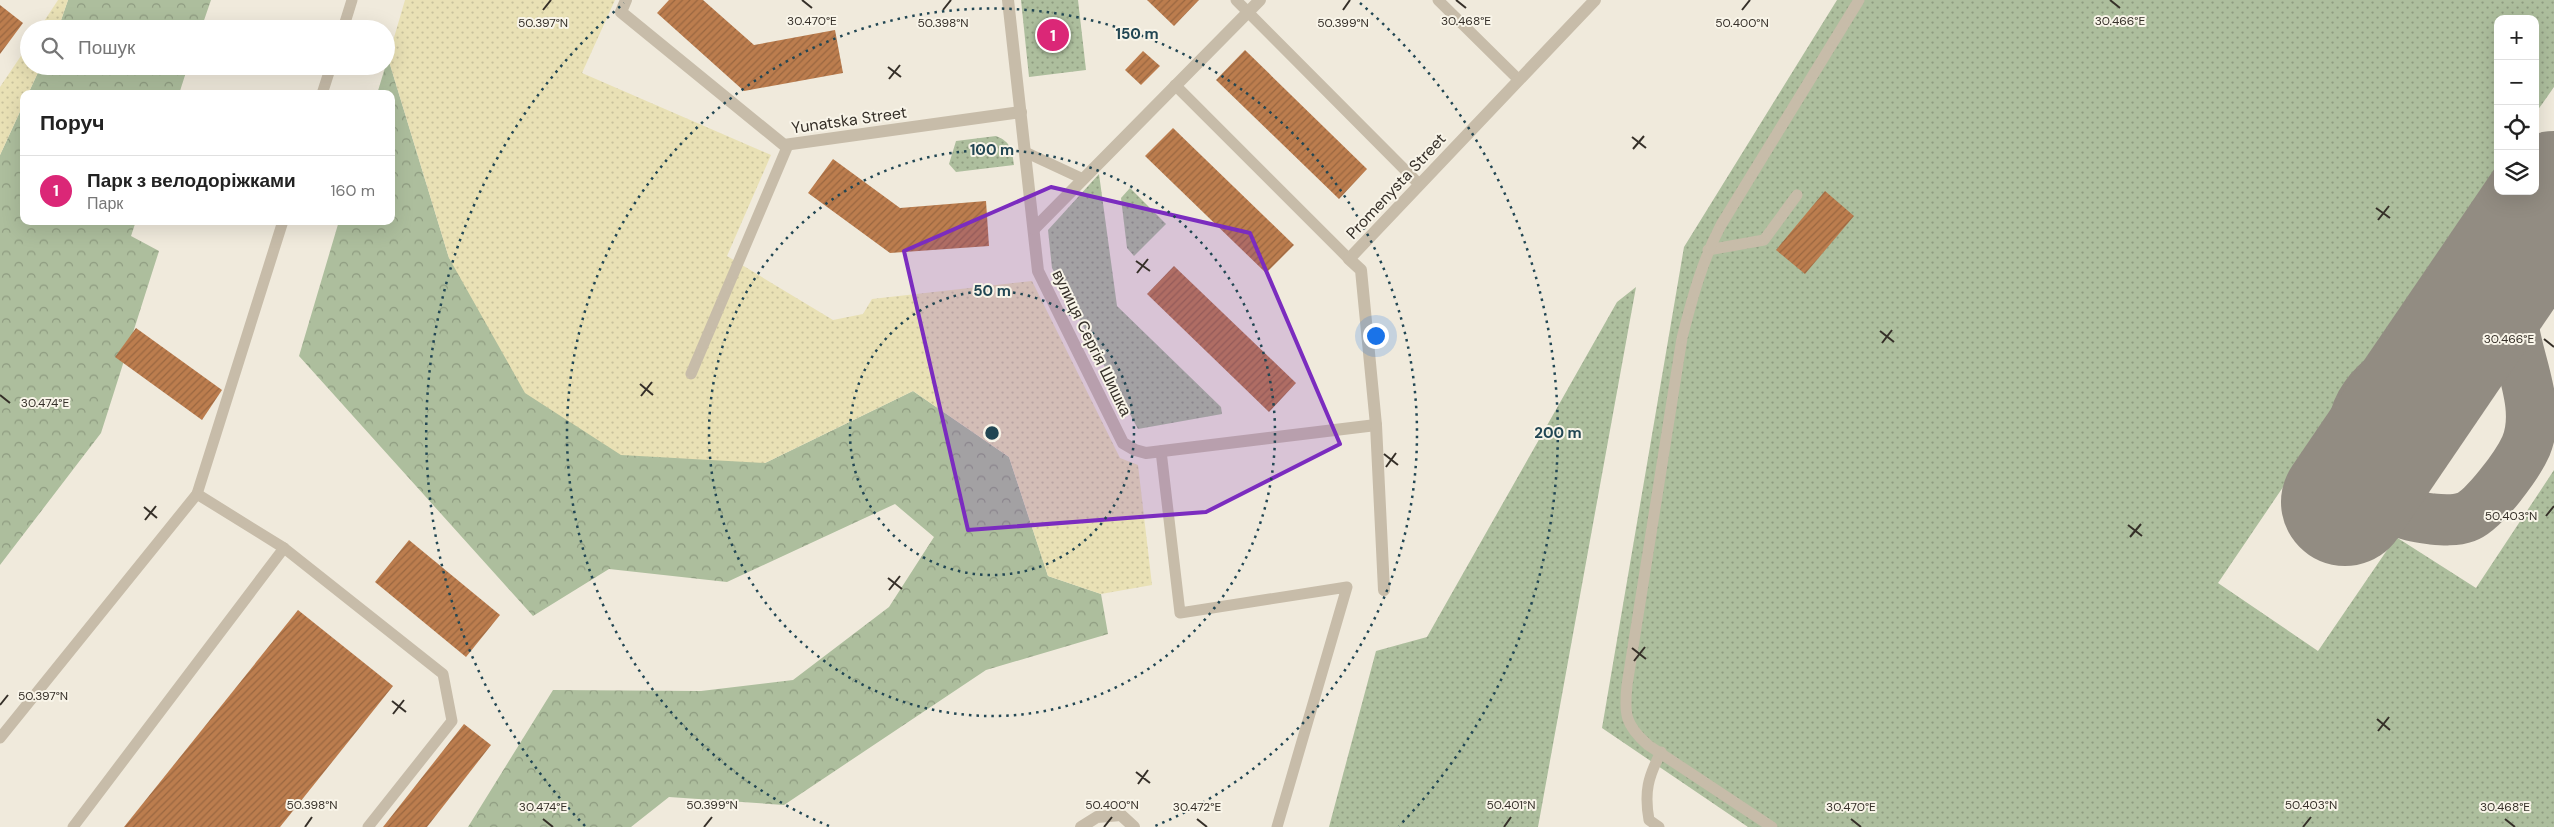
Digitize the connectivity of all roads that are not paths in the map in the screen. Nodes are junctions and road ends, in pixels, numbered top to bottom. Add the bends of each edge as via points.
1 (352, 0) edge
2 (626, 0) edge
3 (1008, 0) edge
4 (1236, 0) edge
5 (1260, 0) edge
6 (1438, 0) edge
7 (1859, 0) edge
8 (1592, 1) edge
9 (1248, 12) junction
10 (346, 20) edge
11 (328, 75) edge
12 (1519, 80) junction
13 (1175, 85) junction
14 (323, 90) edge
15 (1021, 112) junction
16 (788, 145) junction
17 (1025, 152) junction
18 (1083, 179) junction
19 (1419, 184) junction
20 (1797, 195) dead end
21 (282, 225) edge
22 (1034, 229) junction
23 (1708, 250) junction
24 (1349, 259) junction
25 (691, 374) dead end
26 (1376, 425) junction
27 (1161, 451) junction
28 (197, 494) junction
29 (284, 548) junction
30 (1384, 590) dead end
31 (0, 738) edge
32 (1661, 752) junction
33 (73, 827) edge
34 (368, 827) edge
35 (1081, 827) edge
36 (1134, 827) edge
37 (1277, 827) edge
38 (1659, 827) edge
39 (1772, 827) edge

1 - 10 lane
2 - 16 street, Yunatska Street via 621,12
3 - 15 street, вулиця Сергія Шишка
4 - 9 lane
5 - 9 street
6 - 12 lane
7 - 23 lane
8 - 12 street, Promenysta Street
9 - 13 street
9 - 19 lane
11 - 14 lane
12 - 19 street, Promenysta Street
13 - 18 street
13 - 24 lane
15 - 16 street, Yunatska Street
15 - 17 street, вулиця Сергія Шишка
16 - 25 lane
17 - 18 lane
17 - 22 street, вулиця Сергія Шишка
18 - 22 street
19 - 24 street, Promenysta Street
20 - 23 lane via 1764,240
21 - 28 lane
22 - 27 street, вулиця Сергія Шишка via 1038,271 1124,443 1135,450
23 - 32 lane via 1682,338 1627,685 1627,720 1637,735
24 - 26 street, Promenysta Street via 1360,270
26 - 27 street, вулиця Сергія Шишка
26 - 30 street, Promenysta Street
27 - 37 lane via 1180,614 1347,587
28 - 29 lane
28 - 31 lane
29 - 33 lane
29 - 34 lane via 443,674 452,721
32 - 38 lane via 1647,785 1645,801 1649,820
32 - 39 lane
35 - 36 street via 1097,817 1121,815

